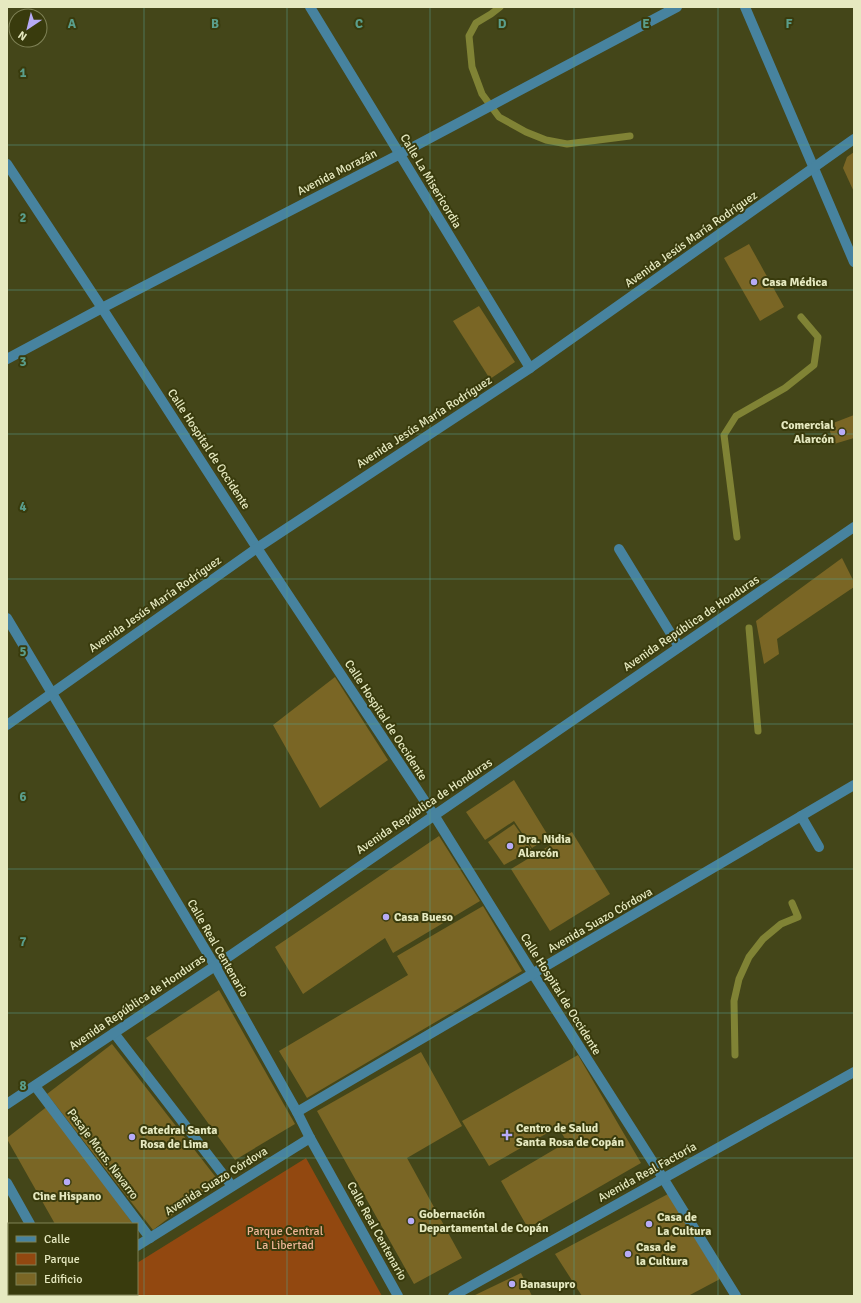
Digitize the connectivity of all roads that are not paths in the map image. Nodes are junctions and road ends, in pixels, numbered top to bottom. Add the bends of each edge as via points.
1 (310, 7) edge
2 (677, 7) edge
3 (745, 7) edge
4 (854, 139) edge
5 (400, 154) junction
6 (7, 164) edge
7 (814, 168) junction
8 (854, 262) edge
9 (102, 308) junction
10 (7, 359) edge
11 (530, 368) junction
12 (854, 527) edge
13 (257, 548) junction
14 (619, 549) dead end
15 (7, 618) edge
16 (679, 647) junction
17 (52, 693) junction
18 (7, 725) edge
19 (854, 785) edge
20 (434, 815) junction
21 (801, 816) junction
22 (819, 847) dead end
23 (215, 966) junction
24 (532, 974) junction
25 (114, 1033) junction
26 (854, 1072) edge
27 (35, 1086) junction
28 (7, 1104) edge
29 (297, 1112) junction
30 (310, 1138) junction
31 (663, 1178) junction
32 (7, 1183) edge
33 (232, 1186) junction
34 (29, 1223) edge
35 (150, 1238) junction
36 (138, 1245) edge
37 (398, 1296) edge
38 (454, 1296) edge
39 (736, 1296) edge

1 - 5 street, Calle La Misericordia
2 - 5 street, Avenida Morazán
3 - 7 street
4 - 7 street, Avenida Jesús María Rodríguez
5 - 9 street, Avenida Morazán
5 - 11 street, Calle La Misericordia
6 - 9 street, Calle Hospital de Occidente
7 - 8 street
7 - 11 street, Avenida Jesús María Rodríguez
9 - 10 street, Avenida Morazán
9 - 13 street, Calle Hospital de Occidente
11 - 13 street, Avenida Jesús María Rodríguez
12 - 16 street, Avenida República de Honduras
13 - 17 street, Avenida Jesús María Rodríguez
13 - 20 street, Calle Hospital de Occidente
14 - 16 street
15 - 17 street, Calle Real Centenario
16 - 20 street, Avenida República de Honduras
17 - 18 street, Avenida Jesús María Rodríguez
17 - 23 street, Calle Real Centenario
19 - 21 street, Avenida Suazo Córdova
20 - 23 street, Avenida República de Honduras
20 - 24 street, Calle Hospital de Occidente
21 - 22 street
21 - 24 street, Avenida Suazo Córdova
23 - 25 street, Avenida República de Honduras
23 - 29 street, Calle Real Centenario
24 - 29 street, Avenida Suazo Córdova
24 - 31 street, Calle Hospital de Occidente
25 - 27 street, Avenida República de Honduras
25 - 33 street
26 - 31 street, Avenida Real Factoría
27 - 28 street, Avenida República de Honduras
27 - 35 street, Pasaje Mons. Navarro
29 - 30 street, Calle Real Centenario
30 - 33 street, Avenida Suazo Córdova
30 - 37 street, Calle Real Centenario
31 - 38 street, Avenida Real Factoría
31 - 39 street, Calle Hospital de Occidente
32 - 34 street
33 - 35 street, Avenida Suazo Córdova
35 - 36 street, Avenida Suazo Córdova

